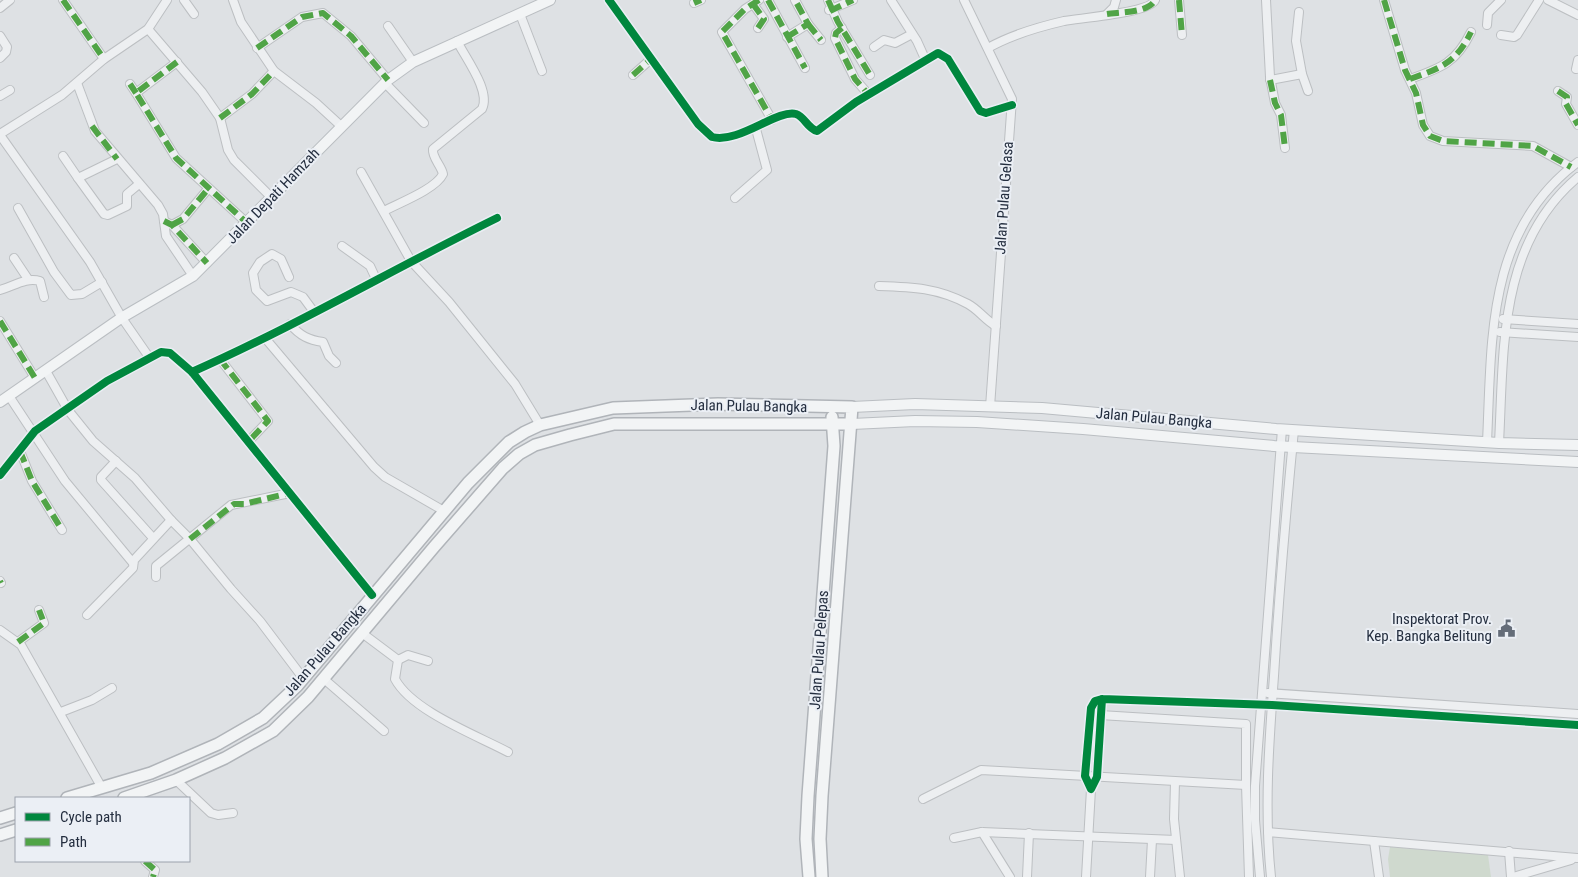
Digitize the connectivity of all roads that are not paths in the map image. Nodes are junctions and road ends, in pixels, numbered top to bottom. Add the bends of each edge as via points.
1 (10, 0) edge
2 (62, 0) edge
3 (166, 0) edge
4 (184, 0) edge
5 (232, 0) edge
6 (550, 0) edge
7 (609, 0) edge
8 (795, 0) edge
9 (824, 0) edge
10 (828, 0) edge
11 (853, 0) edge
12 (891, 0) edge
13 (964, 0) edge
14 (1116, 0) edge
15 (1164, 0) edge
16 (1179, 0) edge
17 (1266, 0) edge
18 (1384, 0) edge
19 (1501, 0) edge
20 (1539, 0) edge
21 (1548, 0) edge
22 (770, 1) edge
23 (1155, 1) edge
24 (756, 2) edge
25 (0, 8) edge
26 (834, 10) junction
27 (1299, 12) dead end
28 (194, 14) dead end
29 (520, 14) junction
30 (1107, 14) junction
31 (1578, 15) edge
32 (808, 24) junction
33 (1488, 25) dead end
34 (388, 26) dead end
35 (758, 28) dead end
36 (842, 28) junction
37 (148, 29) junction
38 (1472, 32) dead end
39 (912, 34) junction
40 (1182, 35) dead end
41 (1502, 35) dead end
42 (0, 36) edge
43 (787, 37) junction
44 (821, 40) dead end
45 (457, 41) junction
46 (874, 47) dead end
47 (257, 48) junction
48 (988, 48) junction
49 (0, 58) edge
50 (652, 59) junction
51 (104, 60) junction
52 (1578, 60) edge
53 (926, 61) junction
54 (177, 62) junction
55 (413, 62) junction
56 (805, 68) dead end
57 (1576, 69) dead end
58 (274, 71) junction
59 (542, 71) dead end
60 (1302, 74) junction
61 (633, 75) dead end
62 (870, 75) dead end
63 (1410, 79) junction
64 (1270, 80) junction
65 (77, 82) junction
66 (386, 82) junction
67 (130, 84) dead end
68 (10, 90) dead end
69 (1308, 91) dead end
70 (1558, 91) dead end
71 (136, 94) junction
72 (869, 95) junction
73 (0, 96) edge
74 (1012, 105) junction
75 (220, 118) junction
76 (772, 120) junction
77 (424, 123) dead end
78 (1578, 124) edge
79 (341, 126) junction
80 (756, 129) junction
81 (0, 135) edge
82 (1285, 148) dead end
83 (63, 156) dead end
84 (117, 159) junction
85 (1578, 162) edge
86 (1571, 167) junction
87 (360, 172) dead end
88 (1578, 177) edge
89 (78, 178) junction
90 (139, 184) junction
91 (208, 189) junction
92 (272, 198) junction
93 (735, 198) dead end
94 (18, 208) dead end
95 (384, 211) junction
96 (497, 218) dead end
97 (164, 221) junction
98 (247, 223) junction
99 (172, 225) junction
100 (342, 246) dead end
101 (14, 258) dead end
102 (410, 260) junction
103 (207, 263) junction
104 (193, 276) junction
105 (290, 277) dead end
106 (28, 279) junction
107 (376, 279) junction
108 (102, 282) junction
109 (878, 286) dead end
110 (0, 290) edge
111 (44, 297) dead end
112 (314, 312) junction
113 (122, 318) junction
114 (1494, 318) junction
115 (1506, 319) junction
116 (0, 321) edge
117 (290, 324) junction
118 (1578, 324) edge
119 (996, 326) junction
120 (1493, 332) junction
121 (1505, 333) junction
122 (1578, 337) edge
123 (265, 338) junction
124 (149, 357) junction
125 (220, 359) junction
126 (336, 363) dead end
127 (46, 371) junction
128 (192, 372) junction
129 (36, 378) junction
130 (9, 396) junction
131 (0, 402) edge
132 (832, 407) junction
133 (852, 407) junction
134 (990, 407) junction
135 (68, 410) junction
136 (832, 423) junction
137 (852, 424) junction
138 (540, 425) junction
139 (1282, 429) junction
140 (1294, 430) junction
141 (34, 431) junction
142 (248, 441) junction
143 (1487, 442) junction
144 (1499, 443) junction
145 (1578, 445) edge
146 (1280, 446) junction
147 (1293, 447) junction
148 (20, 451) junction
149 (116, 462) junction
150 (1578, 462) edge
151 (0, 475) edge
152 (290, 493) junction
153 (444, 511) junction
154 (171, 520) junction
155 (62, 530) dead end
156 (153, 538) junction
157 (190, 539) junction
158 (133, 563) junction
159 (390, 574) junction
160 (156, 576) dead end
161 (402, 585) junction
162 (372, 595) junction
163 (39, 610) dead end
164 (87, 614) dead end
165 (1, 632) edge
166 (362, 633) junction
167 (18, 642) junction
168 (398, 660) junction
169 (428, 661) dead end
170 (303, 678) junction
171 (324, 679) junction
172 (112, 688) dead end
173 (1262, 693) junction
174 (1272, 694) junction
175 (1102, 699) junction
176 (1261, 705) junction
177 (1272, 705) junction
178 (61, 712) junction
179 (1578, 714) edge
180 (1100, 715) junction
181 (1260, 718) junction
182 (1246, 724) junction
183 (1578, 725) edge
184 (384, 731) dead end
185 (508, 752) dead end
186 (1085, 776) junction
187 (1097, 777) junction
188 (176, 780) junction
189 (1175, 782) junction
190 (1246, 785) junction
191 (102, 788) junction
192 (1091, 789) junction
193 (70, 797) edge
194 (128, 797) edge
195 (923, 799) dead end
196 (15, 813) edge
197 (233, 813) dead end
198 (0, 818) edge
199 (1174, 819) junction
200 (15, 830) edge
201 (982, 832) junction
202 (1268, 832) junction
203 (1029, 834) junction
204 (0, 835) edge
205 (1088, 836) junction
206 (954, 838) dead end
207 (1152, 840) junction
208 (1176, 840) junction
209 (1167, 841) junction
210 (1374, 842) junction
211 (1509, 852) junction
212 (1578, 858) edge
213 (147, 862) edge
214 (153, 877) edge
215 (809, 877) edge
216 (822, 877) edge
217 (1010, 877) edge
218 (1027, 877) edge
219 (1086, 877) edge
220 (1150, 877) edge
221 (1180, 877) edge
222 (1249, 877) edge
223 (1260, 877) edge
224 (1271, 877) edge
225 (1379, 877) edge
226 (1512, 877) edge

1 - 25 street
2 - 51 street
3 - 37 street
4 - 28 street
5 - 47 street
6 - 29 main road, Jalan Depati Hamzah
7 - 50 street
8 - 32 street
9 - 26 street via 829,10
10 - 26 street
11 - 26 street
12 - 39 street
13 - 48 street, Jalan Pulau Gelasa
14 - 30 street
15 - 23 street
16 - 40 street
17 - 64 street
18 - 63 street
19 - 33 street via 1488,13
20 - 41 street via 1517,35
21 - 31 street
22 - 43 street
23 - 30 street via 1138,10
24 - 35 street via 764,19
24 - 76 street via 745,8 722,32
26 - 36 street
27 - 60 street via 1296,41
29 - 45 main road, Jalan Depati Hamzah
29 - 59 street
30 - 48 street via 1016,35
32 - 43 street
32 - 44 street
34 - 55 street
36 - 62 street
36 - 72 street via 835,38 855,79
37 - 51 street
37 - 54 street
38 - 63 street via 1458,56 1440,68
39 - 46 street via 895,43 884,40
39 - 53 street
42 - 49 street via 7,47
43 - 56 street
45 - 55 main road, Jalan Depati Hamzah
45 - 95 street via 485,92 486,102 482,109 433,150 442,178
47 - 58 street
47 - 66 street via 302,17 323,13 352,36
48 - 74 street, Jalan Pulau Gelasa via 1008,88
50 - 61 street
50 - 80 street via 698,124 712,137
51 - 65 street
52 - 57 street
53 - 72 street
53 - 74 street via 938,53 948,59 980,111 986,113
54 - 71 street
54 - 75 street
55 - 66 main road, Jalan Depati Hamzah
58 - 75 street via 252,94
58 - 79 street
60 - 64 street
60 - 69 street
63 - 86 street via 1423,125 1434,138 1533,146
64 - 82 street via 1281,115
65 - 81 street
65 - 84 street via 92,126
66 - 77 street
66 - 79 main road, Jalan Depati Hamzah
67 - 71 street
68 - 73 street
70 - 78 street via 1567,97 1566,104
71 - 91 street via 176,158
72 - 76 street via 817,130 809,128 796,114
74 - 119 street, Jalan Pulau Gelasa
75 - 92 street via 228,150 234,160
76 - 80 street
79 - 92 main road, Jalan Depati Hamzah
80 - 93 street via 767,170
81 - 108 street
83 - 89 street
84 - 89 street
84 - 90 street
85 - 86 street
86 - 114 street via 1542,195 1519,232 1502,273
87 - 95 street
88 - 115 street via 1549,208 1526,244
89 - 90 street via 106,215 127,206 127,194
90 - 97 street via 158,206
91 - 98 street
91 - 99 street via 183,219
92 - 98 main road, Jalan Depati Hamzah
94 - 108 street via 54,272 71,295 82,294
95 - 102 street
96 - 102 street
97 - 99 street
97 - 104 street via 166,236
98 - 103 main road, Jalan Depati Hamzah
99 - 103 street
100 - 107 street via 370,266
101 - 106 street
102 - 107 street
102 - 138 street via 449,302 515,384
103 - 104 main road, Jalan Depati Hamzah
104 - 113 main road, Jalan Depati Hamzah
105 - 112 street via 281,259 272,254 260,262 253,273 256,290 267,301 291,292 303,297
106 - 110 street
106 - 111 street via 40,281
107 - 112 street
108 - 113 street
109 - 119 street via 935,290 968,304
112 - 117 street
113 - 124 street
113 - 127 main road, Jalan Depati Hamzah
114 - 115 street
114 - 120 street
115 - 118 street
115 - 121 street
116 - 129 street
117 - 123 street
117 - 126 street via 301,335 314,342 323,342
119 - 134 street, Jalan Pulau Gelasa
120 - 121 street
120 - 143 street
121 - 122 street
121 - 144 street
123 - 125 street
123 - 153 street via 379,472
124 - 128 street via 170,353
124 - 135 street via 107,381
125 - 128 street
125 - 142 street via 268,421
127 - 129 main road, Jalan Depati Hamzah
127 - 135 street
128 - 142 street
129 - 130 main road, Jalan Depati Hamzah
130 - 131 main road, Jalan Depati Hamzah
130 - 141 street
132 - 133 highway, Jalan Pulau Bangka
132 - 136 highway, Jalan Pulau Pelepas
132 - 138 highway, Jalan Pulau Bangka via 718,404 613,408
133 - 134 main road, Jalan Pulau Bangka via 915,404
133 - 137 highway, Jalan Pulau Pelepas
134 - 139 main road, Jalan Pulau Bangka via 1042,408
135 - 141 street
135 - 149 street via 93,441
136 - 137 highway, Jalan Pulau Bangka
136 - 161 highway, Jalan Pulau Bangka via 614,424 535,446 503,468
136 - 215 highway, Jalan Pulau Pelepas via 834,455 808,796 806,839
137 - 146 main road, Jalan Pulau Bangka via 977,422
137 - 216 highway, Jalan Pulau Pelepas via 822,796
138 - 153 highway, Jalan Pulau Bangka via 503,447
139 - 140 main road, Jalan Pulau Bangka
139 - 146 street
140 - 143 main road, Jalan Pulau Bangka
140 - 147 street
141 - 148 street
141 - 158 street via 65,481
142 - 152 street
143 - 144 main road, Jalan Pulau Bangka
144 - 145 main road, Jalan Pulau Bangka
146 - 147 main road, Jalan Pulau Bangka
146 - 173 street
147 - 150 main road, Jalan Pulau Bangka
147 - 174 street
148 - 151 street
148 - 155 street via 32,481
149 - 154 street via 135,478
149 - 156 street via 101,480
152 - 157 street via 231,505
152 - 162 street
153 - 159 highway, Jalan Pulau Bangka
154 - 156 street
154 - 157 street
156 - 158 street
157 - 160 street via 156,566
157 - 170 street via 260,621
158 - 164 street via 134,568
159 - 161 highway
159 - 162 highway, Jalan Pulau Bangka
161 - 166 highway, Jalan Pulau Bangka
162 - 170 highway, Jalan Pulau Bangka
163 - 167 street via 44,623
165 - 167 street
166 - 168 street
166 - 171 highway, Jalan Pulau Bangka
167 - 178 street
168 - 169 street via 408,655
168 - 185 street via 395,679 410,696 427,709
170 - 191 highway, Jalan Pulau Bangka via 263,718 218,744 151,773
171 - 184 street
171 - 188 highway, Jalan Pulau Bangka via 273,731
172 - 178 street
173 - 174 street
173 - 176 street
174 - 177 street
174 - 179 street
175 - 176 street
175 - 180 street
175 - 186 street via 1094,701 1091,708
176 - 177 street
176 - 181 street
177 - 183 street
177 - 202 street
178 - 191 street
180 - 182 street
180 - 187 street
181 - 182 street
181 - 223 street via 1255,820
182 - 190 street
186 - 187 street
186 - 192 street
186 - 195 street via 981,770
187 - 189 street
187 - 192 street
188 - 194 highway, Jalan Pulau Bangka
188 - 197 street via 211,813
189 - 190 street
189 - 199 street
190 - 222 street
191 - 193 highway, Jalan Pulau Bangka
192 - 205 street
196 - 198 highway
199 - 208 street
199 - 209 street
200 - 204 highway
201 - 203 street
201 - 206 street
201 - 217 street
202 - 210 street
202 - 224 street
203 - 205 street
203 - 218 street
205 - 207 street
205 - 219 street
207 - 209 street
207 - 220 street
208 - 209 street
208 - 221 street
210 - 211 street
210 - 225 street
211 - 212 street
211 - 226 street
212 - 226 street
213 - 214 street via 155,870

